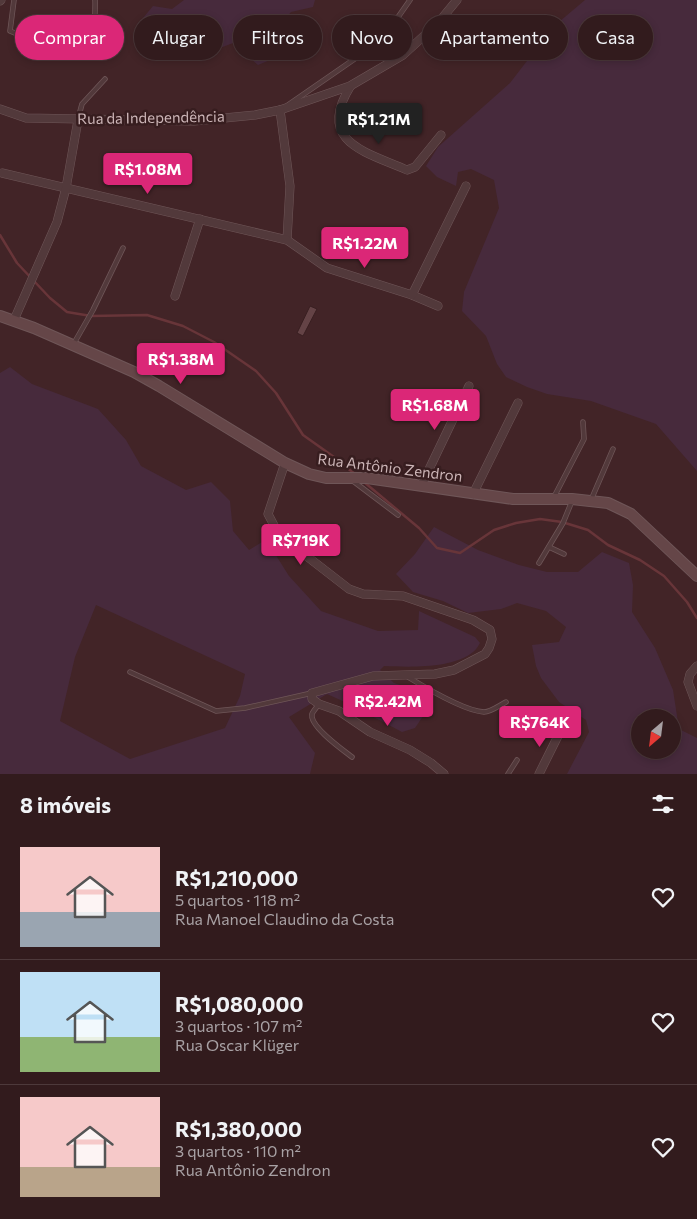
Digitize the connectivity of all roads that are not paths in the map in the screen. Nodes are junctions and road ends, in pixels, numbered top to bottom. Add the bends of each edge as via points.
1 (14, 0) edge
2 (95, 0) edge
3 (410, 0) edge
4 (457, 0) edge
5 (96, 15) edge
6 (15, 33) edge
7 (105, 79) dead end
8 (350, 86) junction
9 (0, 110) edge
10 (280, 110) junction
11 (78, 120) junction
12 (441, 135) dead end
13 (2, 173) dead end
14 (466, 186) dead end
15 (66, 188) junction
16 (200, 219) junction
17 (287, 240) junction
18 (123, 248) dead end
19 (412, 295) junction
20 (175, 296) dead end
21 (438, 306) dead end
22 (0, 316) edge
23 (14, 320) junction
24 (72, 345) junction
25 (469, 386) dead end
26 (518, 403) dead end
27 (583, 422) dead end
28 (613, 449) dead end
29 (285, 463) junction
30 (356, 478) junction
31 (421, 486) junction
32 (473, 494) junction
33 (553, 499) junction
34 (572, 499) junction
35 (590, 501) junction
36 (398, 515) dead end
37 (550, 547) junction
38 (564, 554) dead end
39 (539, 563) dead end
40 (697, 576) edge
41 (697, 666) edge
42 (130, 672) dead end
43 (406, 675) junction
44 (312, 693) junction
45 (506, 702) dead end
46 (318, 704) junction
47 (697, 706) edge
48 (560, 732) dead end
49 (352, 757) dead end
50 (517, 760) dead end
51 (444, 774) edge
52 (508, 774) edge
53 (539, 774) edge

1 - 6 lane via 10,31
2 - 5 lane
3 - 10 lane, Rua da Independência via 382,40
4 - 8 street via 438,24 403,55
7 - 11 lane via 82,104
8 - 10 street
8 - 12 street via 338,115 340,129 356,148 411,170
9 - 11 street, Rua da Independência via 26,118
10 - 11 street, Rua da Independência via 194,121
10 - 17 street via 290,186
11 - 15 street
13 - 15 street
14 - 19 street
15 - 16 street
15 - 23 street via 57,222
16 - 17 street
16 - 20 street
17 - 19 street via 327,268
18 - 24 lane
19 - 21 street
22 - 23 street, Rua Antônio Zendron
23 - 24 street, Rua Antônio Zendron
24 - 29 street, Rua Antônio Zendron via 134,372
25 - 31 street
26 - 32 street
27 - 33 lane via 584,439
28 - 35 lane
29 - 30 street, Rua Antônio Zendron via 326,478
29 - 43 street via 268,514 277,531 300,551 349,589 363,594 403,596 472,620 490,630 492,638 485,654 454,670
30 - 31 street, Rua Antônio Zendron
30 - 36 lane
31 - 32 street, Rua Antônio Zendron
32 - 33 street, Rua Antônio Zendron
33 - 34 street, Rua Antônio Zendron
34 - 35 street, Rua Antônio Zendron
34 - 37 lane
35 - 40 street, Rua Antônio Zendron via 608,503 631,514
37 - 38 lane
37 - 39 lane
41 - 47 street via 688,682
42 - 44 lane via 216,711
43 - 44 street via 373,676
43 - 45 lane via 469,708 486,712
44 - 46 street via 312,699
46 - 49 lane via 312,720 325,736
46 - 51 street via 338,711 370,732 410,750
48 - 53 street
50 - 52 lane

